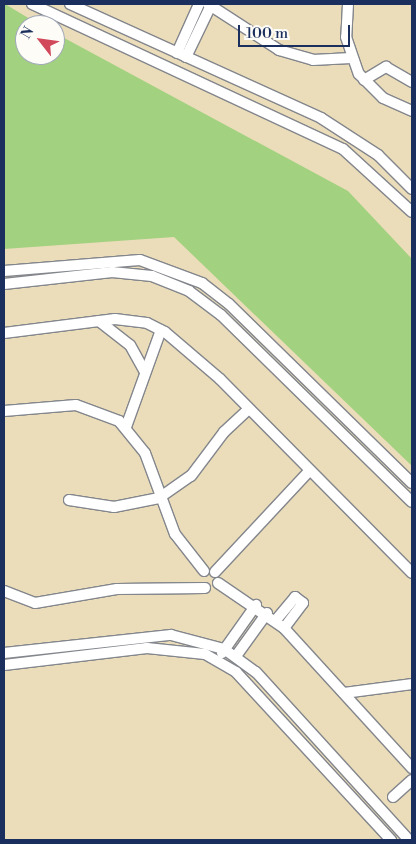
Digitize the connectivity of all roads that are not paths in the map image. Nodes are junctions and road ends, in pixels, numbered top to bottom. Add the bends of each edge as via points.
1 (32, 4) edge
2 (70, 4) edge
3 (199, 4) edge
4 (348, 4) edge
5 (215, 6) edge
6 (182, 55) junction
7 (351, 58) junction
8 (364, 80) junction
9 (412, 82) edge
10 (412, 111) edge
11 (412, 189) edge
12 (412, 212) edge
13 (4, 271) edge
14 (4, 284) edge
15 (99, 321) junction
16 (162, 330) junction
17 (4, 333) edge
18 (145, 372) junction
19 (249, 408) junction
20 (4, 411) edge
21 (126, 427) junction
22 (310, 470) junction
23 (412, 483) edge
24 (159, 498) junction
25 (69, 500) dead end
26 (412, 502) edge
27 (204, 571) junction
28 (215, 572) junction
29 (412, 573) edge
30 (218, 583) junction
31 (205, 588) junction
32 (4, 590) edge
33 (256, 605) junction
34 (267, 613) junction
35 (276, 620) junction
36 (284, 628) junction
37 (224, 649) junction
38 (4, 653) edge
39 (236, 656) junction
40 (218, 660) junction
41 (4, 666) edge
42 (412, 684) edge
43 (344, 693) junction
44 (412, 768) edge
45 (412, 780) edge
46 (393, 797) dead end
47 (409, 839) edge
48 (391, 840) edge

1 - 12 street via 343,149 376,174
2 - 6 street
3 - 6 street
4 - 7 street via 346,37
5 - 6 street
5 - 7 street via 262,42 287,53 313,60
6 - 11 street via 353,136
7 - 8 street
8 - 9 street via 386,68
8 - 10 street via 384,98
13 - 23 street via 140,260 195,280 229,304
14 - 26 street via 112,272 152,276 189,291 221,315
15 - 16 street via 131,320
15 - 17 street
15 - 18 street via 130,345
16 - 18 street
16 - 19 street via 189,349
18 - 21 street
19 - 22 street
19 - 24 street via 224,432 191,476
20 - 21 street via 76,405 103,412
21 - 24 street via 145,452
22 - 28 street
22 - 29 street
24 - 25 street via 114,507
24 - 27 street via 175,534
27 - 28 street
27 - 31 street via 200,580
28 - 30 street
30 - 31 street
30 - 33 street
31 - 32 street via 117,589 35,603
33 - 34 street
33 - 37 street
34 - 35 street
34 - 39 street
35 - 36 street
35 - 36 street via 296,597 303,603
36 - 43 street
37 - 38 street via 171,635
37 - 39 street
37 - 40 street
39 - 47 street via 256,672
40 - 41 street via 170,647
40 - 48 street via 236,672
42 - 43 street
43 - 44 street
45 - 46 street

